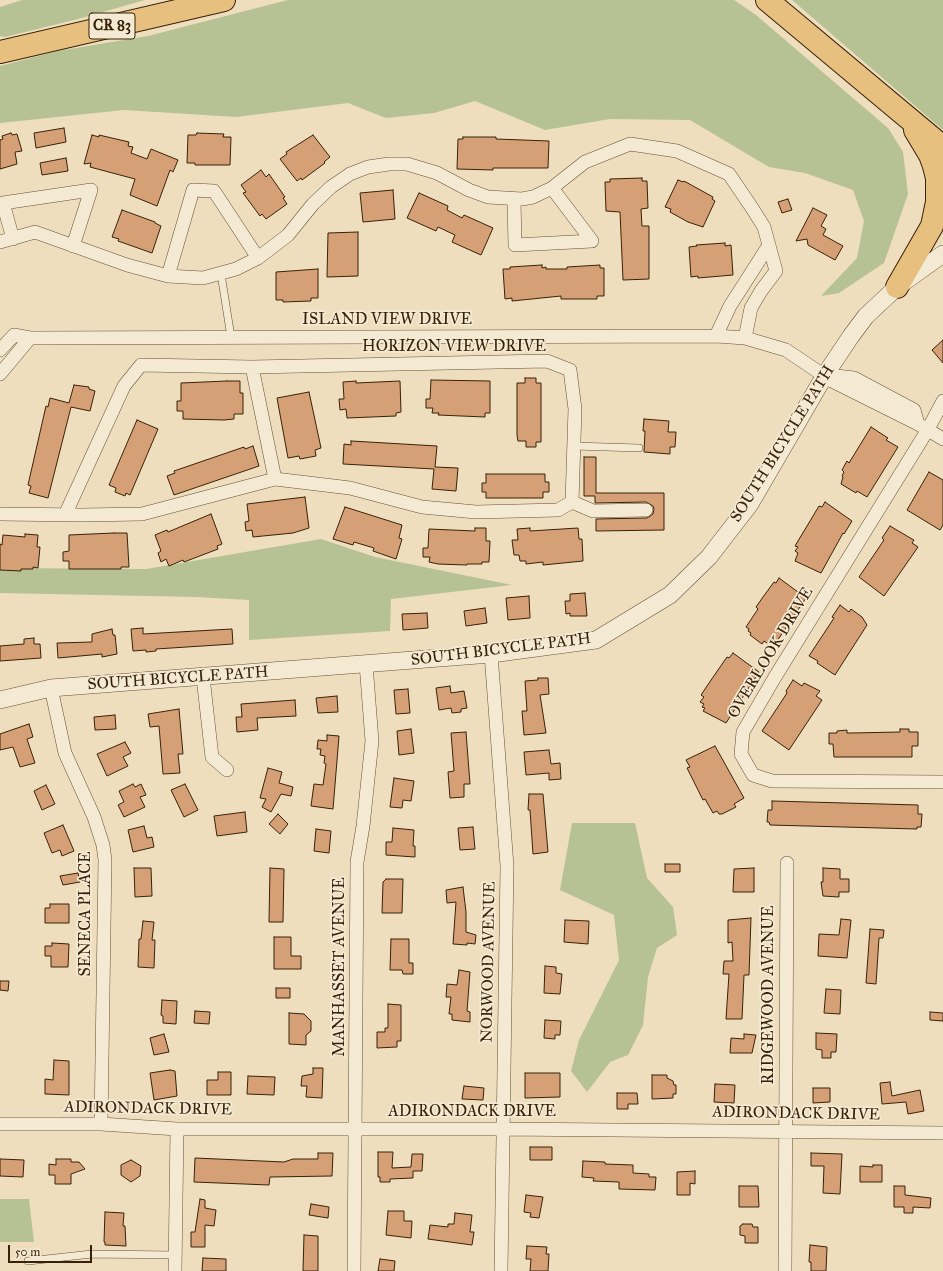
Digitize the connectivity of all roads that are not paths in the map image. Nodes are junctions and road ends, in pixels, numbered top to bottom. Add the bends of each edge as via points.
1 (224, 0) edge
2 (767, 0) edge
3 (0, 52) edge
4 (903, 113) junction
5 (943, 147) edge
6 (552, 188) junction
7 (514, 200) junction
8 (13, 239) junction
9 (0, 242) edge
10 (769, 245) junction
11 (73, 246) junction
12 (943, 254) edge
13 (258, 258) junction
14 (221, 274) junction
15 (168, 276) junction
16 (897, 287) junction
17 (716, 336) junction
18 (231, 337) junction
19 (30, 338) junction
20 (745, 338) junction
21 (0, 350) edge
22 (252, 367) junction
23 (0, 374) edge
24 (831, 382) junction
25 (943, 401) edge
26 (923, 427) junction
27 (943, 438) edge
28 (574, 446) junction
29 (639, 448) dead end
30 (275, 479) junction
31 (572, 502) junction
32 (646, 510) dead end
33 (0, 514) edge
34 (65, 515) junction
35 (491, 654) junction
36 (366, 664) junction
37 (203, 677) junction
38 (51, 688) junction
39 (0, 700) edge
40 (227, 770) dead end
41 (943, 782) edge
42 (787, 863) dead end
43 (0, 1124) edge
44 (101, 1124) junction
45 (356, 1128) junction
46 (177, 1129) junction
47 (503, 1129) junction
48 (785, 1131) junction
49 (943, 1133) edge
50 (175, 1255) junction
51 (28, 1261) dead end
52 (174, 1271) edge
53 (354, 1271) edge
54 (501, 1271) edge
55 (785, 1271) edge

1 - 3 highway, CR 83
2 - 4 highway
4 - 5 highway
4 - 16 highway via 930,155 937,178 937,202 936,214 929,232
6 - 7 street via 534,197
6 - 7 street via 592,241 515,245
6 - 10 street via 585,162 630,144 677,151 729,174 764,227
7 - 13 street via 478,194 437,173 416,166 389,164 368,167 350,174 331,187 313,204 288,235
8 - 9 street
8 - 11 street via 35,232
8 - 11 street via 3,203 91,190
10 - 17 street via 730,306
10 - 20 street via 776,271 751,308
11 - 15 street
12 - 16 street, SOUTH BICYCLE PATH
13 - 14 street
13 - 15 street via 214,191 193,190
14 - 15 street via 204,278
14 - 18 lane
16 - 24 street, SOUTH BICYCLE PATH via 863,321
17 - 18 street, ISLAND VIEW DRIVE
17 - 20 street, ISLAND VIEW DRIVE
18 - 19 street, ISLAND VIEW DRIVE
19 - 21 street via 14,336
19 - 23 street
20 - 24 street via 786,350
22 - 28 street, HORIZON VIEW DRIVE via 547,361 570,370 575,408
22 - 30 street
22 - 34 street, HORIZON VIEW DRIVE via 141,365 124,386
24 - 26 street via 896,421
24 - 26 street via 854,378 914,410
24 - 35 street, SOUTH BICYCLE PATH via 750,504 708,557 670,595 596,640
25 - 26 street, OVERLOOK DRIVE
26 - 27 street
26 - 41 street, OVERLOOK DRIVE via 744,732 741,754 753,775 772,781
28 - 29 lane
28 - 31 street, HORIZON VIEW DRIVE
30 - 31 street via 350,488 422,507 476,512 558,510
30 - 34 street via 142,514
31 - 32 street via 593,511
33 - 34 street
35 - 36 street, SOUTH BICYCLE PATH
35 - 47 street, NORWOOD AVENUE via 507,866
36 - 37 street, SOUTH BICYCLE PATH
36 - 45 street, MANHASSET AVENUE via 372,741 357,862
37 - 38 street, SOUTH BICYCLE PATH
37 - 40 street via 212,757
38 - 39 street, SOUTH BICYCLE PATH
38 - 44 street, SENECA PLACE via 65,753 94,817 105,860
42 - 48 street, RIDGEWOOD AVENUE
43 - 44 street, ADIRONDACK DRIVE
44 - 46 street, ADIRONDACK DRIVE
45 - 46 street, ADIRONDACK DRIVE
45 - 47 street, ADIRONDACK DRIVE
45 - 53 street, MANHASSET AVENUE
46 - 50 street
47 - 48 street, ADIRONDACK DRIVE
47 - 54 street, NORWOOD AVENUE
48 - 49 street, ADIRONDACK DRIVE
48 - 55 street, RIDGEWOOD AVENUE
50 - 51 lane via 92,1254
50 - 52 street

